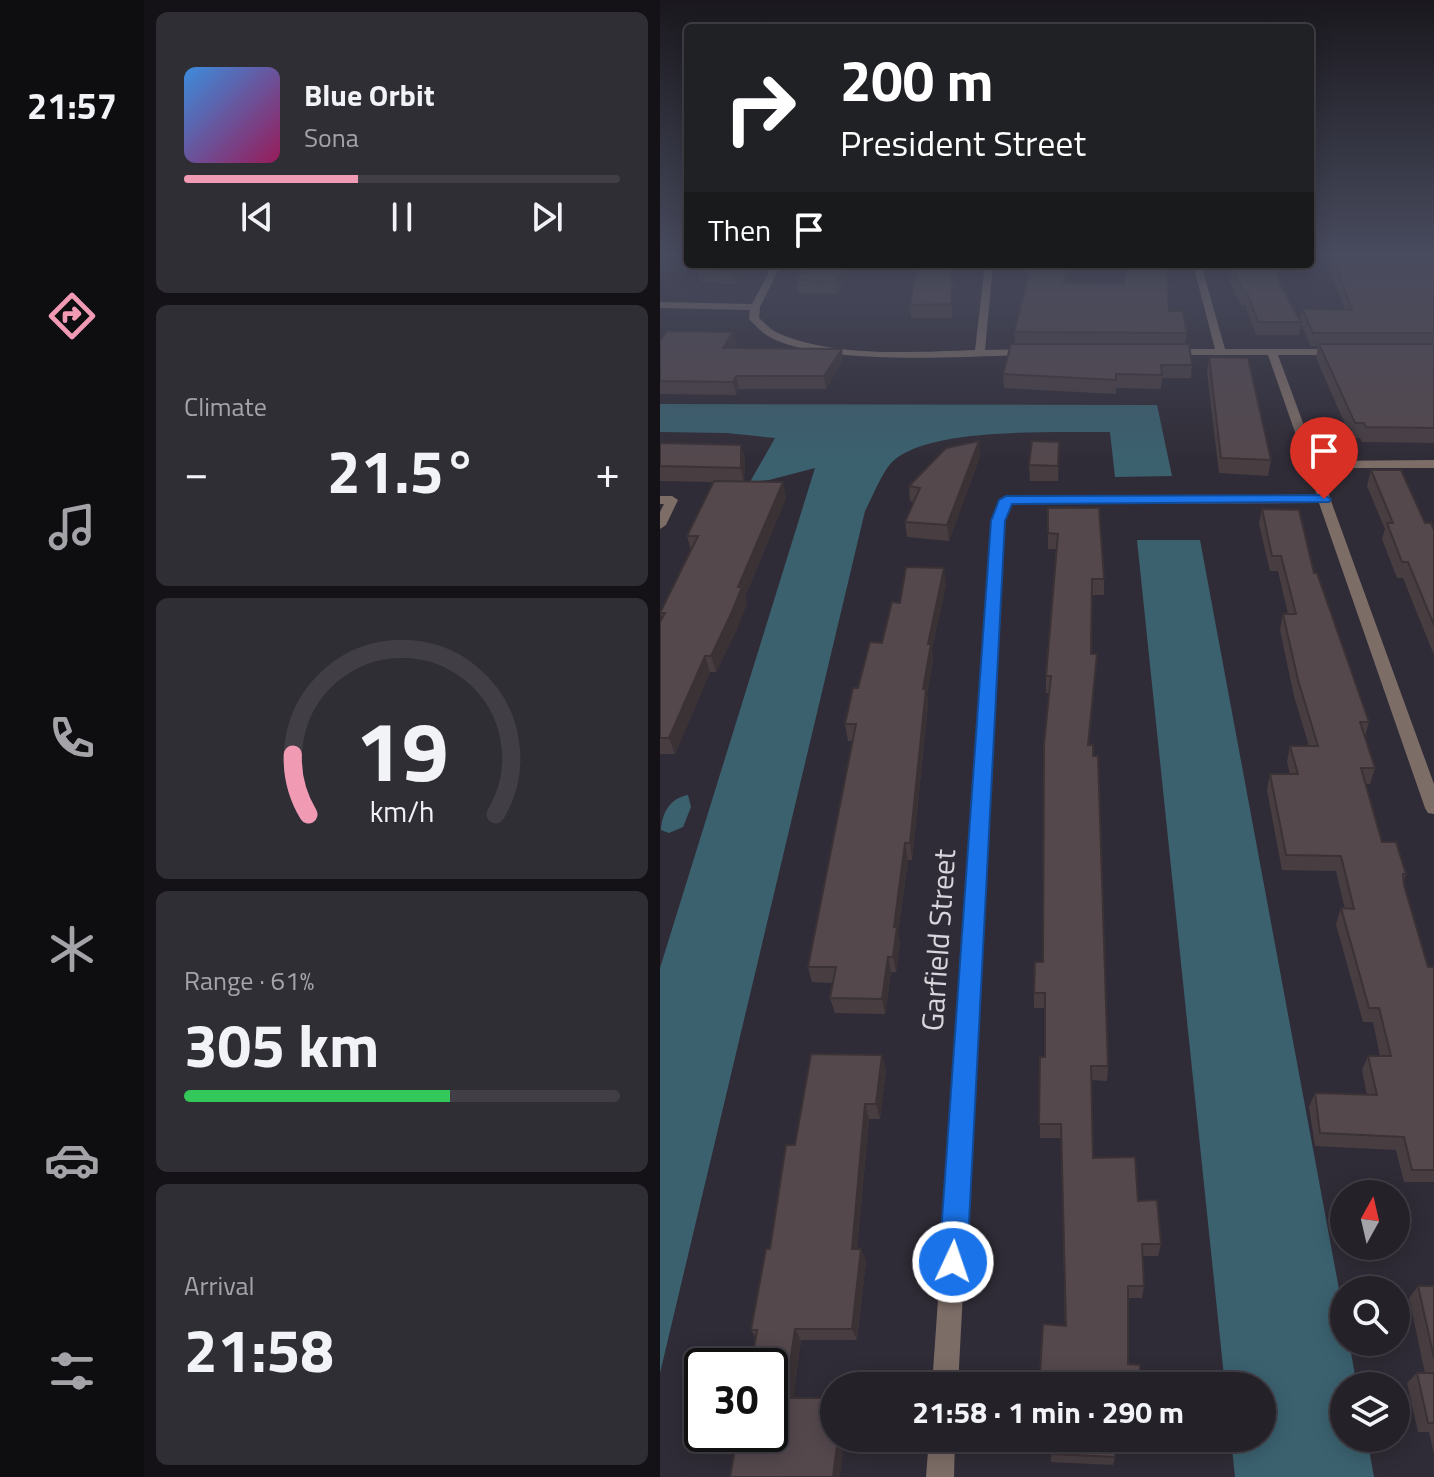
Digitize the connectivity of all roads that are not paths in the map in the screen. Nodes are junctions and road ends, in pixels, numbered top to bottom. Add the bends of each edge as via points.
1 (759, 325) edge
2 (983, 325) edge
3 (1214, 325) edge
4 (980, 352) junction
5 (1043, 352) edge
6 (1154, 352) edge
7 (1221, 352) junction
8 (1272, 352) junction
9 (1352, 352) edge
10 (1434, 464) edge
11 (1312, 465) junction
12 (1324, 499) junction
13 (666, 500) edge
14 (660, 525) edge
15 (1434, 808) edge
16 (946, 1372) edge
17 (941, 1452) edge
18 (940, 1477) edge

1 - 4 street via 808,347 844,352
2 - 4 street
3 - 7 street
4 - 5 street
6 - 7 street
7 - 8 street
8 - 9 street
8 - 11 street
10 - 11 street
11 - 12 street
12 - 15 street
12 - 16 street, Garfield Street via 1006,500 998,521
13 - 14 street
17 - 18 street

